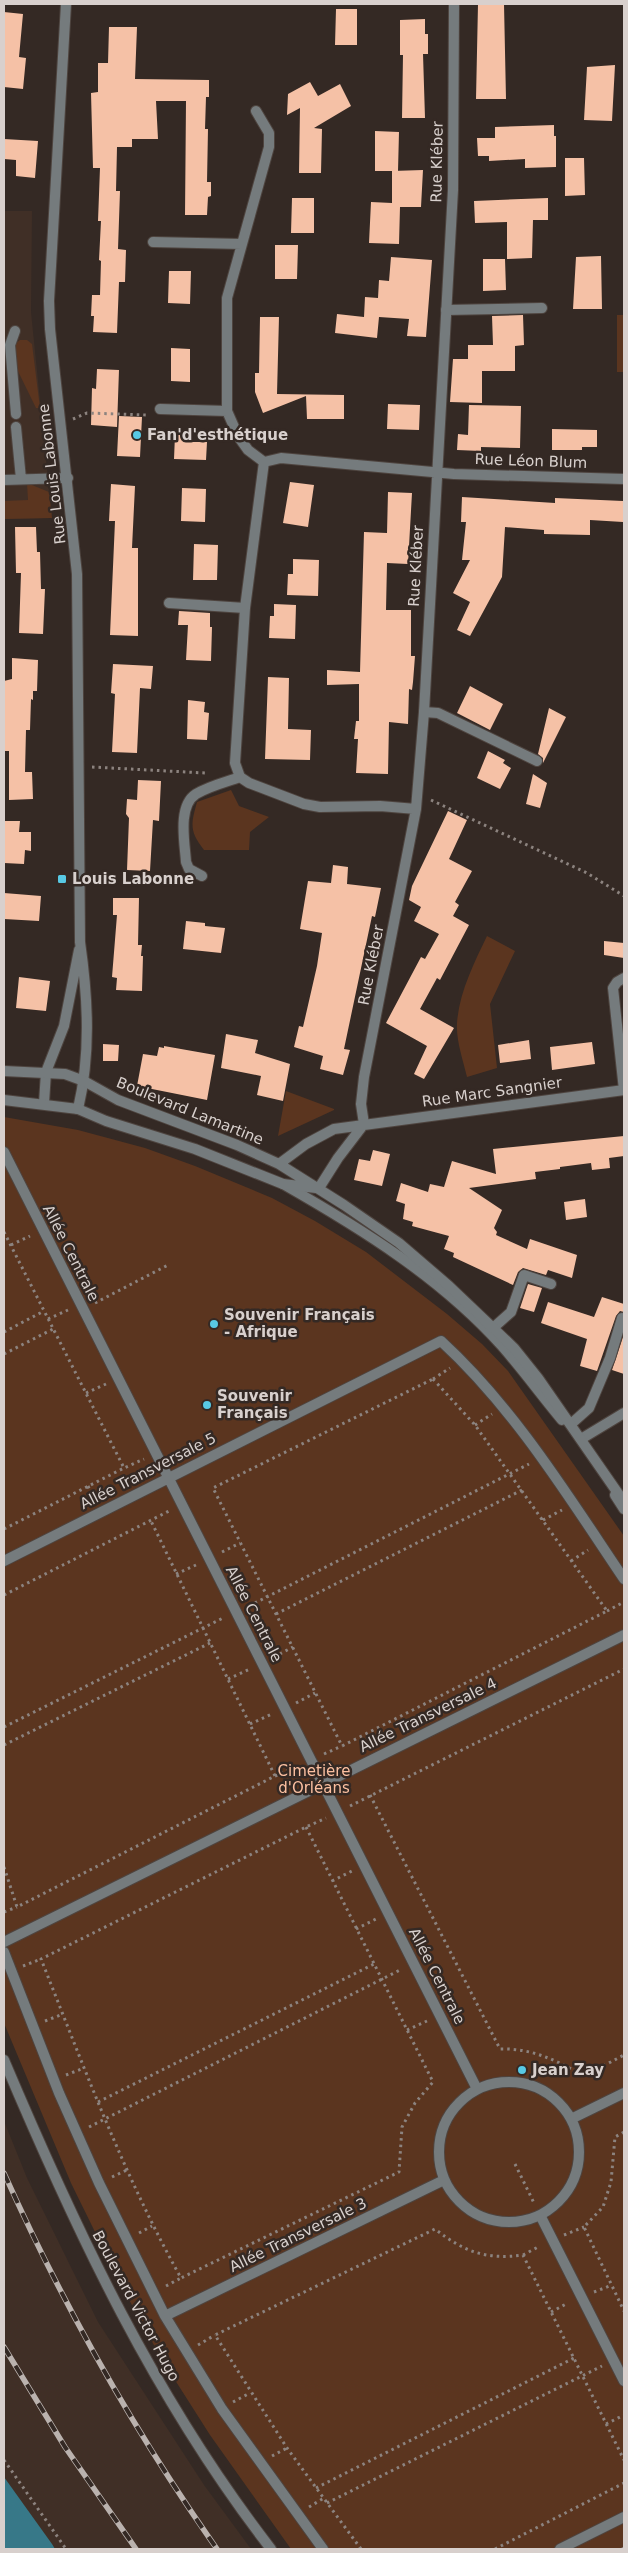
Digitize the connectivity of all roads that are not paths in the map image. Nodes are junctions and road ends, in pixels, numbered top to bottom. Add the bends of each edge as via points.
1 (66, 4) edge
2 (454, 4) edge
3 (256, 112) dead end
4 (153, 242) dead end
5 (242, 244) junction
6 (542, 308) dead end
7 (446, 310) junction
8 (14, 331) dead end
9 (160, 409) road end
10 (227, 411) junction
11 (16, 414) dead end
12 (16, 428) dead end
13 (264, 462) junction
14 (436, 472) junction
15 (68, 478) junction
16 (21, 479) junction
17 (624, 479) edge
18 (4, 480) edge
19 (169, 604) dead end
20 (245, 608) junction
21 (424, 712) junction
22 (537, 761) dead end
23 (240, 777) junction
24 (416, 809) junction
25 (202, 876) dead end
26 (80, 942) junction
27 (624, 978) edge
28 (7, 1072) edge
29 (46, 1072) junction
30 (84, 1081) junction
31 (624, 1090) edge
32 (4, 1100) edge
33 (44, 1103) junction
34 (78, 1109) junction
35 (364, 1124) junction
36 (4, 1152) edge
37 (279, 1164) junction
38 (283, 1184) junction
39 (319, 1188) junction
40 (551, 1284) dead end
41 (622, 1318) dead end
42 (494, 1328) junction
43 (624, 1413) edge
44 (571, 1424) junction
45 (582, 1439) junction
46 (168, 1477) junction
47 (624, 1502) edge
48 (624, 1509) edge
49 (4, 1561) edge
50 (624, 1579) edge
51 (624, 1635) edge
52 (323, 1784) junction
53 (4, 1942) edge
54 (4, 1952) edge
55 (4, 2060) edge
56 (477, 2090) junction
57 (624, 2092) edge
58 (571, 2119) junction
59 (444, 2180) junction
60 (540, 2214) junction
61 (165, 2316) junction
62 (624, 2381) edge
63 (624, 2517) edge
64 (271, 2549) edge
65 (323, 2549) edge
66 (560, 2549) edge

1 - 15 street, Rue Louis Labonne via 49,301
2 - 7 street, Rue Kléber via 453,190
3 - 5 street via 269,133 268,147
4 - 5 street
5 - 10 street via 227,298
6 - 7 street
7 - 14 street, Rue Kléber
8 - 11 street via 10,345
9 - 10 street
10 - 13 street via 248,450
12 - 16 street
13 - 14 street, Rue Léon Blum via 281,458
13 - 20 street
14 - 17 street, Rue Léon Blum
14 - 21 street, Rue Kléber
15 - 16 street
15 - 26 street, Rue Louis Labonne via 79,614
16 - 18 street
19 - 20 street
20 - 23 street via 235,763
21 - 22 street via 438,713
21 - 24 street, Rue Kléber
23 - 24 street via 304,804 320,807
23 - 25 street via 195,795 188,804 185,813 186,862 189,869
24 - 35 street, Rue Kléber via 364,1077 361,1104
26 - 29 street, Rue Louis Labonne via 64,1026
26 - 30 street, Rue Louis Labonne via 86,988
27 - 31 street via 613,988
28 - 29 street, Boulevard Lamartine
29 - 30 street, Boulevard Lamartine via 66,1074
29 - 33 street
30 - 34 street, Rue Louis Labonne
30 - 37 street, Boulevard Lamartine via 118,1100
31 - 35 street, Rue Marc Sangnier
32 - 33 street, Boulevard Lamartine
33 - 34 street, Boulevard Lamartine
34 - 38 street, Boulevard Lamartine via 195,1149
35 - 37 street, Rue Marc Sangnier via 323,1133
35 - 39 street
36 - 46 street, Allée Centrale
37 - 39 street, Boulevard Lamartine
38 - 39 street, Boulevard Lamartine
38 - 48 street via 347,1221 437,1284 502,1346 572,1432
39 - 42 street, Boulevard Lamartine via 399,1243
40 - 42 street via 524,1275 511,1312
41 - 44 street via 590,1408
42 - 44 street, Boulevard Lamartine via 534,1373
43 - 45 street
44 - 45 street, Boulevard Lamartine
45 - 47 street, Boulevard Lamartine
46 - 49 street, Allée Transversale 5
46 - 50 street, Allée Transversale 5 via 441,1341 498,1399
46 - 52 street, Allée Centrale
51 - 52 street, Allée Transversale 4
52 - 53 street, Allée Transversale 4
52 - 56 street, Allée Centrale
54 - 61 street via 59,2093 99,2183
55 - 64 street, Boulevard Victor Hugo via 62,2196 124,2322 164,2393 240,2509
56 - 58 street via 507,2082 537,2088 562,2106
56 - 59 street via 464,2098 446,2121 439,2151
57 - 58 street
58 - 60 street via 579,2145 576,2173 562,2198
59 - 60 street via 461,2203 485,2218 513,2222
59 - 61 street, Allée Transversale 3
60 - 62 street
61 - 65 street via 222,2409
63 - 66 street

